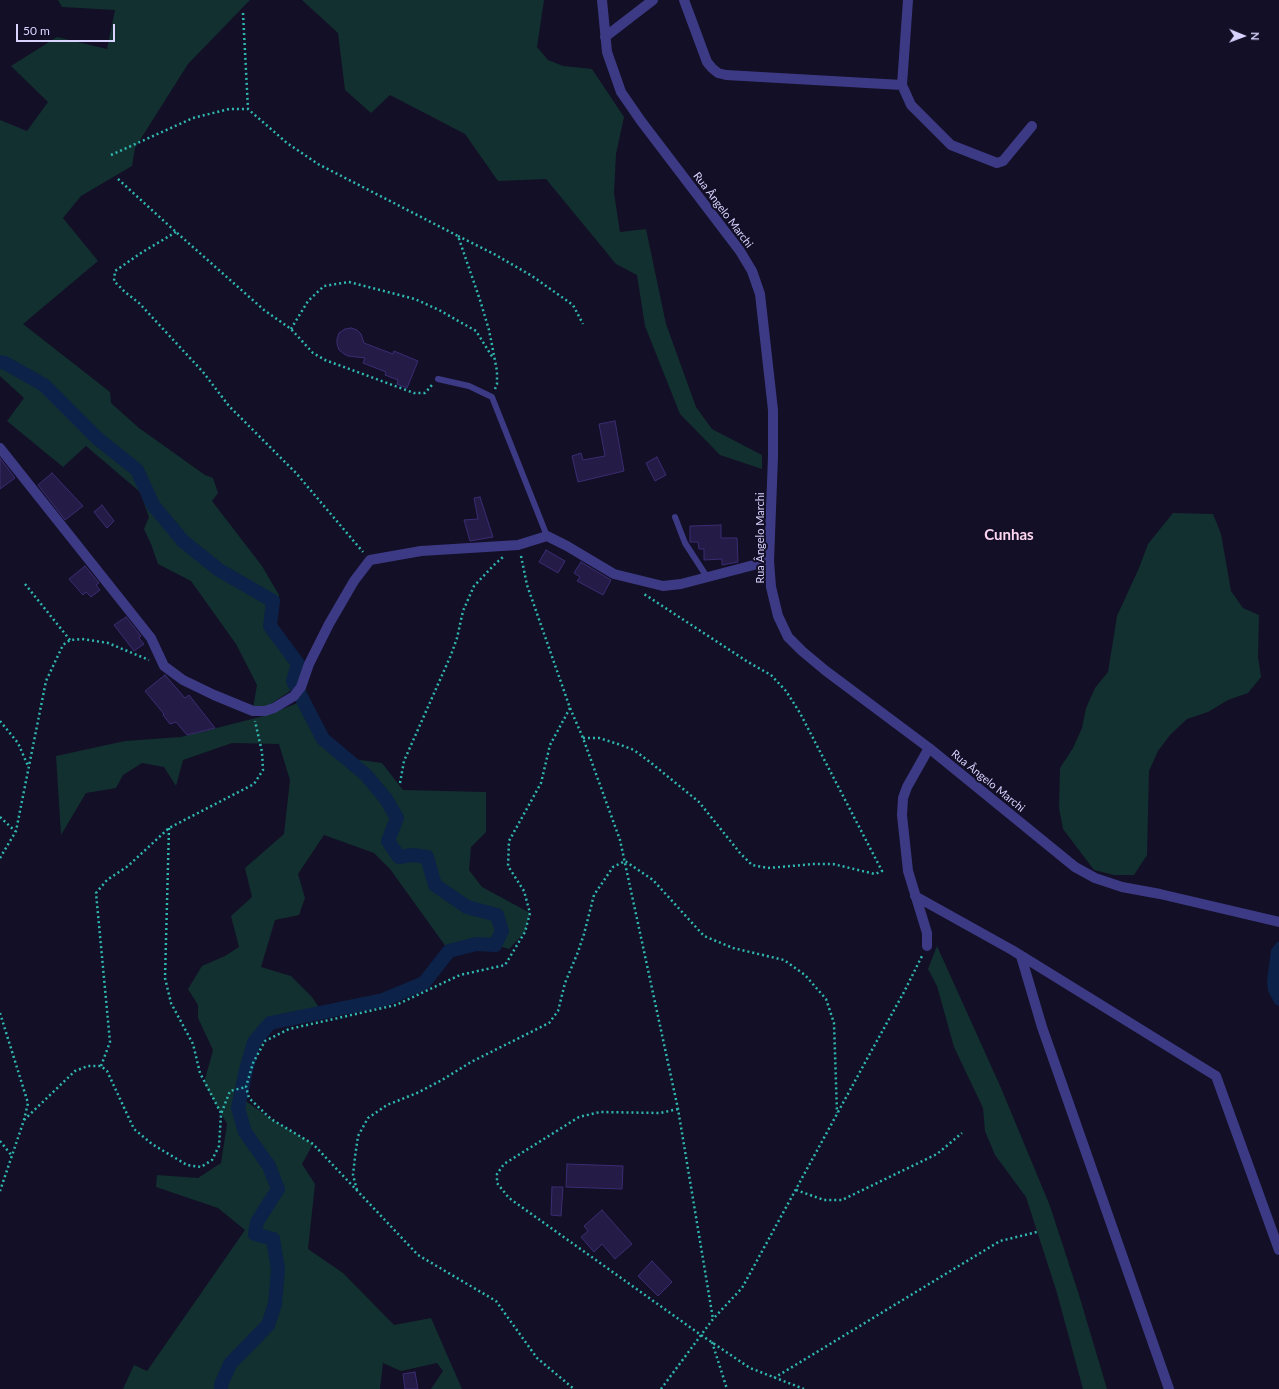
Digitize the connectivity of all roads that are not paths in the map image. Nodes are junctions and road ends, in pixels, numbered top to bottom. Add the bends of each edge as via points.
1 (602, 0) edge
2 (653, 0) edge
3 (684, 0) edge
4 (908, 0) edge
5 (605, 37) junction
6 (902, 85) junction
7 (1032, 126) dead end
8 (438, 379) road end
9 (0, 448) edge
10 (675, 518) dead end
11 (547, 536) junction
12 (769, 561) junction
13 (707, 577) junction
14 (928, 748) junction
15 (915, 896) junction
16 (1279, 922) edge
17 (927, 946) road end
18 (1021, 956) junction
19 (1279, 1250) edge
20 (1169, 1389) edge

1 - 5 street, Rua Ângelo Marchi
2 - 5 street
3 - 6 street via 707,62 718,73
4 - 6 street
5 - 12 street, Rua Ângelo Marchi via 607,52 621,92 740,251 752,271 760,294 773,410
6 - 7 street via 911,105 951,145 997,163 1003,161
8 - 11 lane via 469,386 492,397
9 - 11 street via 151,638 164,666 183,680 253,711 274,708 299,690 328,624 370,560 421,550 518,545
10 - 13 lane via 685,543
11 - 13 street via 614,574 663,586
12 - 13 street
12 - 14 street, Rua Ângelo Marchi via 771,587 778,616 788,637 826,671
14 - 15 street via 903,798 902,815 908,871
14 - 16 street, Rua Ângelo Marchi via 1076,867 1095,878 1122,887
15 - 17 street via 927,933
15 - 18 street
18 - 19 street via 1216,1076
18 - 20 street via 1042,1027

